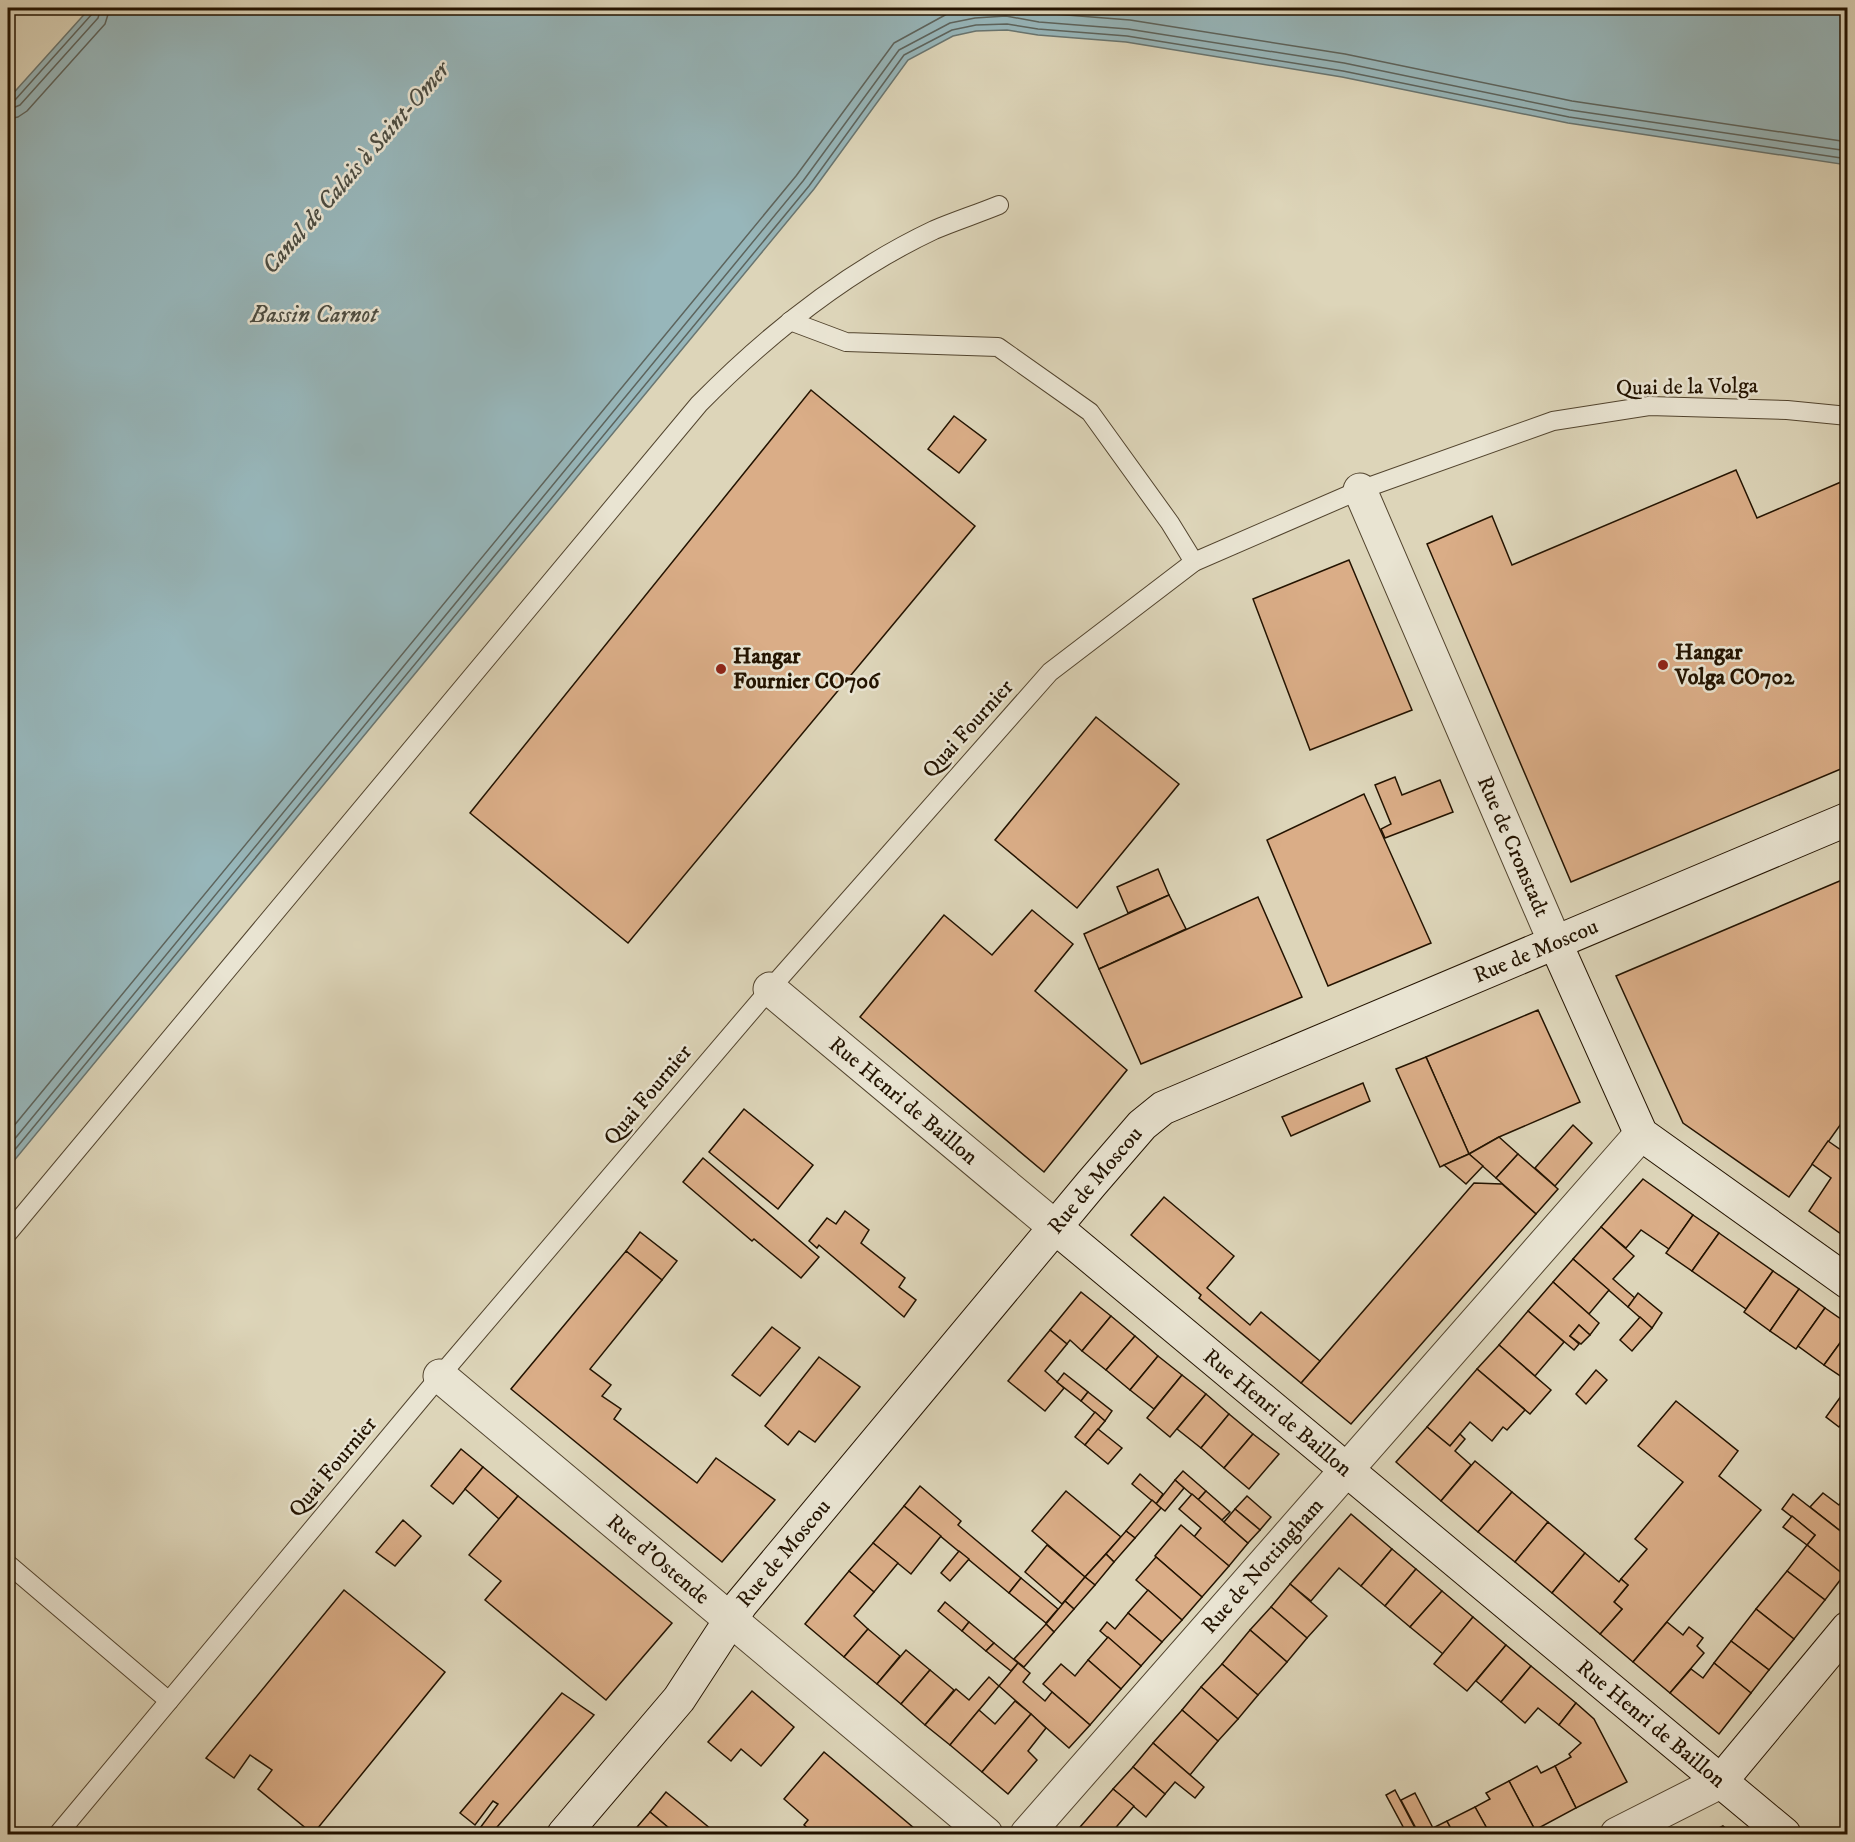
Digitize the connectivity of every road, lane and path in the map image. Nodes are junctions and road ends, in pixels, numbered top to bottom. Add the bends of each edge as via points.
1 (999, 205) dead end
2 (790, 321) junction
3 (1848, 416) edge
4 (1360, 490) junction
5 (1194, 562) junction
6 (1848, 819) edge
7 (1554, 940) junction
8 (770, 989) junction
9 (1641, 1134) junction
10 (1055, 1227) junction
11 (8, 1233) edge
12 (1848, 1282) edge
13 (440, 1376) junction
14 (1347, 1470) junction
15 (8, 1564) edge
16 (730, 1620) junction
17 (1848, 1628) edge
18 (170, 1701) junction
19 (1720, 1782) junction
20 (58, 1834) edge
21 (564, 1834) edge
22 (986, 1834) edge
23 (1028, 1834) edge
24 (1617, 1834) edge
25 (1784, 1834) edge

1 - 2 lane via 935,230 881,259
2 - 5 lane via 846,342 998,347 1090,412
2 - 11 lane via 769,336 699,404
3 - 4 lane, Quai de la Volga via 1649,406 1596,412 1553,421
4 - 5 lane, Quai Fournier
4 - 7 street, Rue de Cronstadt
5 - 8 lane, Quai Fournier via 1050,672
6 - 7 street, Rue de Moscou
7 - 9 street, Rue de Cronstadt
7 - 10 street, Rue de Moscou via 1163,1108 1142,1125
8 - 10 street, Rue Henri de Baillon
8 - 13 lane, Quai Fournier
9 - 12 street
9 - 14 street, Rue de Nottingham
10 - 14 street, Rue Henri de Baillon
10 - 16 street, Rue de Moscou
13 - 16 street, Rue d'Ostende
13 - 18 lane, Quai Fournier
14 - 19 street, Rue Henri de Baillon
14 - 23 street, Rue de Nottingham
15 - 18 lane
16 - 21 street, Rue de Moscou via 679,1698
16 - 22 street, Rue d'Ostende
17 - 19 street
18 - 20 lane, Quai Fournier
19 - 24 street
19 - 25 street, Rue Henri de Baillon

